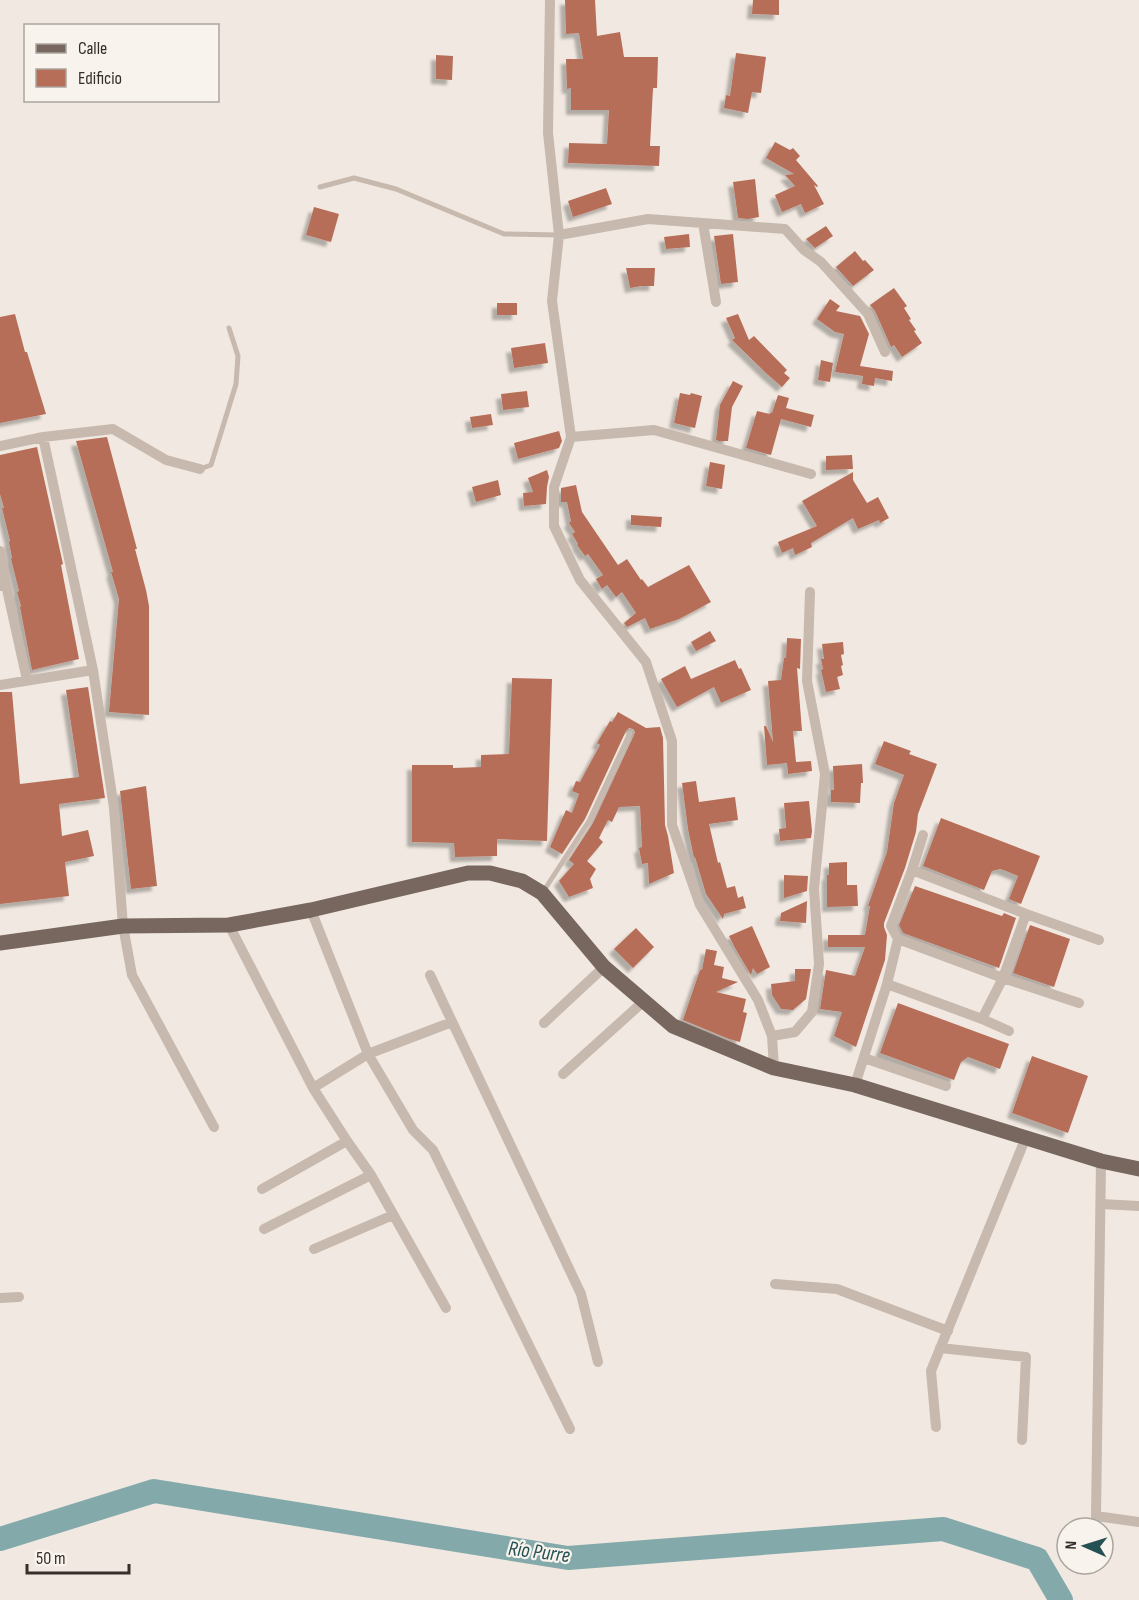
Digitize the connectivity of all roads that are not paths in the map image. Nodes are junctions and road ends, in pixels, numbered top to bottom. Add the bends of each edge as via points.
1 (550, 0) edge
2 (320, 187) dead end
3 (703, 223) junction
4 (559, 235) junction
5 (716, 302) dead end
6 (229, 328) dead end
7 (885, 352) dead end
8 (43, 437) junction
9 (571, 437) junction
10 (0, 446) edge
11 (200, 469) joint
12 (811, 474) dead end
13 (0, 551) edge
14 (3, 585) edge
15 (810, 592) dead end
16 (93, 670) junction
17 (27, 680) junction
18 (0, 685) edge
19 (630, 733) dead end
20 (923, 835) dead end
21 (912, 870) junction
22 (542, 893) junction
23 (311, 910) junction
24 (1026, 914) junction
25 (229, 925) junction
26 (123, 926) junction
27 (898, 939) junction
28 (1099, 940) dead end
29 (0, 944) edge
30 (604, 967) junction
31 (430, 975) dead end
32 (1003, 978) junction
33 (887, 984) junction
34 (644, 1001) junction
35 (1079, 1003) dead end
36 (982, 1019) junction
37 (452, 1022) junction
38 (544, 1023) dead end
39 (1009, 1031) dead end
40 (772, 1036) junction
41 (368, 1054) junction
42 (864, 1058) junction
43 (774, 1068) junction
44 (563, 1074) dead end
45 (855, 1085) junction
46 (946, 1086) dead end
47 (313, 1088) junction
48 (214, 1126) dead end
49 (1026, 1137) junction
50 (346, 1141) junction
51 (1101, 1161) junction
52 (1139, 1169) edge
53 (371, 1175) junction
54 (262, 1189) dead end
55 (1101, 1204) junction
56 (1139, 1206) edge
57 (393, 1215) junction
58 (264, 1229) dead end
59 (314, 1249) dead end
60 (775, 1284) dead end
61 (19, 1297) dead end
62 (0, 1298) edge
63 (446, 1308) dead end
64 (948, 1331) junction
65 (940, 1348) junction
66 (598, 1362) dead end
67 (936, 1426) dead end
68 (570, 1429) dead end
69 (1022, 1440) dead end
70 (1139, 1522) edge

1 - 4 street via 548,133
2 - 4 lane via 354,178 396,189 504,234
3 - 4 street via 648,219
3 - 5 street
3 - 7 street via 785,229 868,314
4 - 9 street via 552,301
6 - 11 lane via 238,356 236,384 211,465
8 - 10 street
8 - 11 street via 113,429 166,460
8 - 16 street
9 - 12 street via 654,430
9 - 40 street via 554,487 554,526 580,580 646,662 672,741 672,825 700,905 758,1000
13 - 14 street
14 - 17 street
15 - 40 street via 807,681 825,774 814,889 819,964 812,1012 795,1032
16 - 17 street
16 - 26 street via 114,808
17 - 18 street
19 - 22 lane via 590,821
20 - 21 street
21 - 24 street
21 - 27 street via 891,927
22 - 23 main road via 522,881 490,873 468,873
22 - 30 main road
23 - 25 main road
23 - 41 street
24 - 28 street
24 - 32 street
25 - 26 main road
25 - 47 street
26 - 29 main road
26 - 48 street via 132,975
27 - 32 street
27 - 33 street
30 - 34 main road
30 - 38 street
31 - 37 street
32 - 35 street
32 - 36 street
33 - 36 street
33 - 42 street
34 - 43 main road via 673,1026
34 - 44 street
36 - 39 street
37 - 41 street
37 - 66 street via 581,1294
40 - 43 street
41 - 47 street
41 - 68 street via 413,1130 434,1150
42 - 45 street
42 - 46 street
43 - 45 main road
45 - 49 main road
47 - 50 street
49 - 51 main road
49 - 64 street
50 - 53 street
50 - 54 street
51 - 52 main road
51 - 55 street
53 - 57 street
53 - 58 street
55 - 56 street
55 - 70 street via 1096,1516
57 - 59 street
57 - 63 street
60 - 64 street via 837,1289
61 - 62 street
64 - 65 street
65 - 67 street via 931,1371
65 - 69 street via 1026,1357

